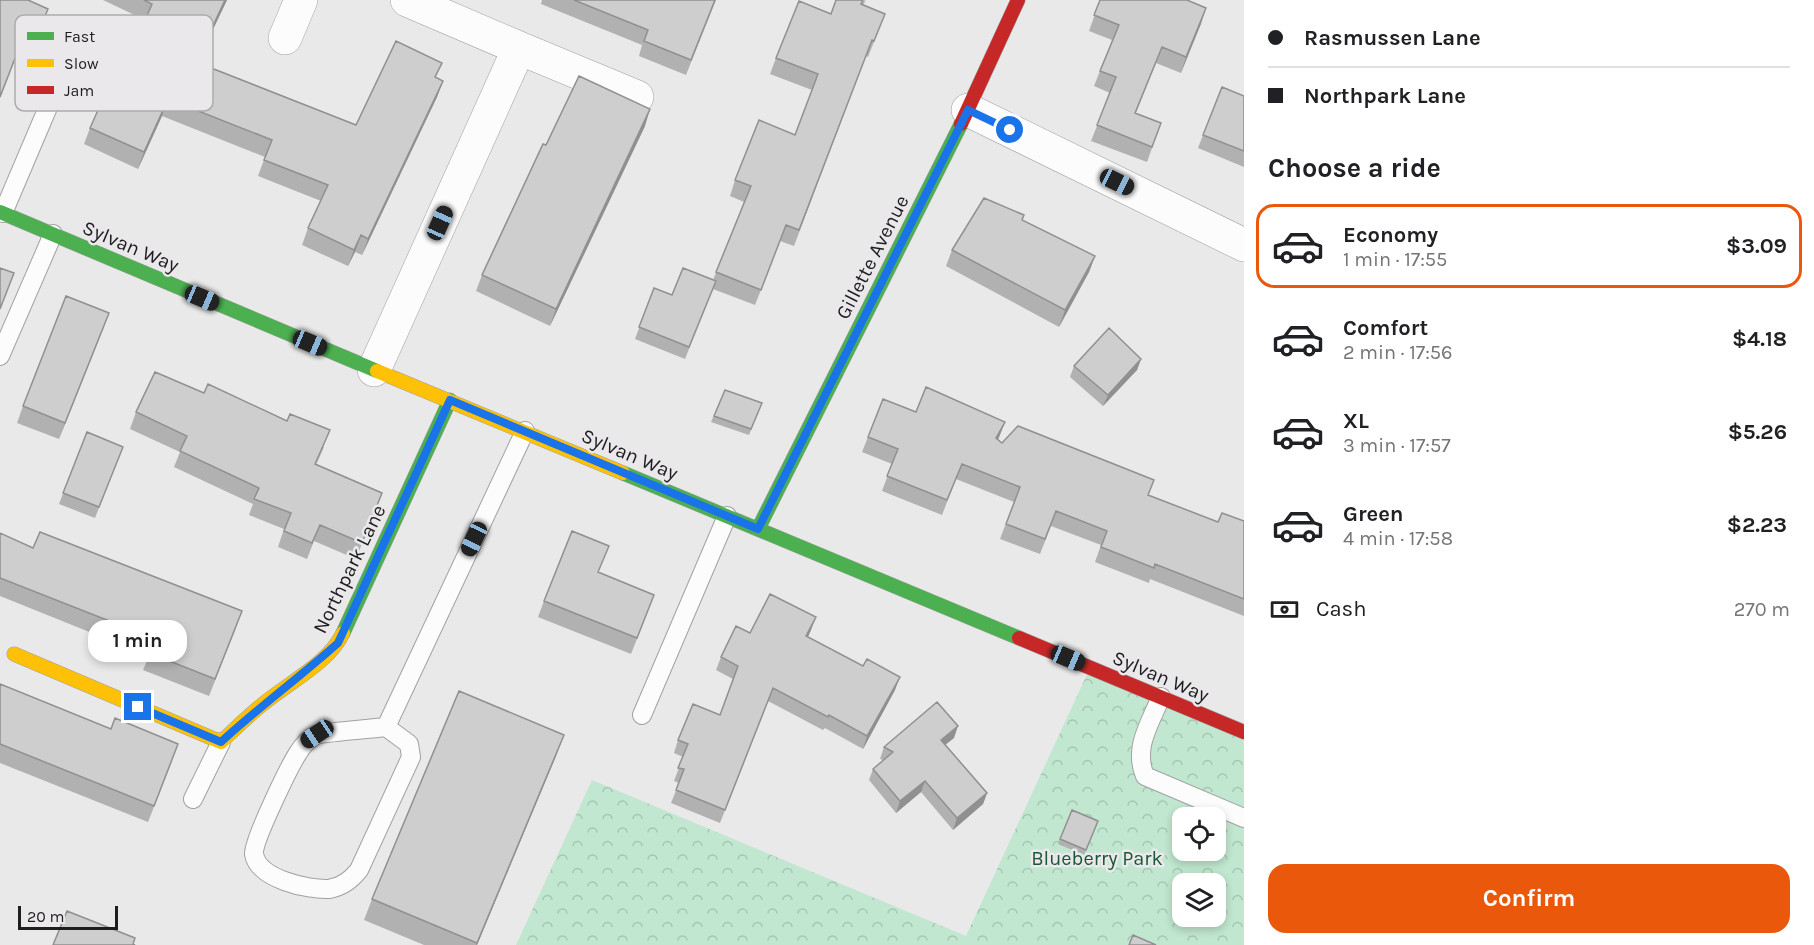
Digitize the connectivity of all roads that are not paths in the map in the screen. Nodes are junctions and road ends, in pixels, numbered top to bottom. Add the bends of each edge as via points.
1 (301, 0) edge
2 (407, 0) edge
3 (1018, 0) edge
4 (285, 38) dead end
5 (519, 48) junction
6 (637, 97) dead end
7 (968, 110) junction
8 (46, 111) edge
9 (2, 212) edge
10 (53, 234) junction
11 (1244, 244) edge
12 (0, 356) edge
13 (374, 370) junction
14 (450, 400) junction
15 (525, 431) junction
16 (727, 516) junction
17 (758, 529) junction
18 (14, 654) dead end
19 (1161, 697) junction
20 (642, 715) dead end
21 (386, 727) junction
22 (1244, 732) edge
23 (221, 742) junction
24 (193, 799) dead end
25 (1244, 818) edge

1 - 4 street
2 - 5 street
3 - 7 main road, Gillette Avenue
5 - 6 street
5 - 13 street
7 - 11 street
7 - 17 main road, Gillette Avenue
8 - 9 lane
9 - 10 main road, Sylvan Way
10 - 12 lane
10 - 13 main road, Sylvan Way
13 - 14 main road, Sylvan Way
14 - 15 main road, Sylvan Way
14 - 23 main road, Northpark Lane via 338,643
15 - 16 main road, Sylvan Way
15 - 21 lane
16 - 17 main road, Sylvan Way
16 - 20 lane
17 - 19 main road, Sylvan Way
18 - 23 main road
19 - 22 main road, Sylvan Way
19 - 25 lane via 1141,745 1140,764 1145,776
21 - 21 lane via 317,734 306,742 286,774 257,840 254,854 263,870 281,880 311,888 331,889 349,882 359,870 411,757 409,744
23 - 24 lane

